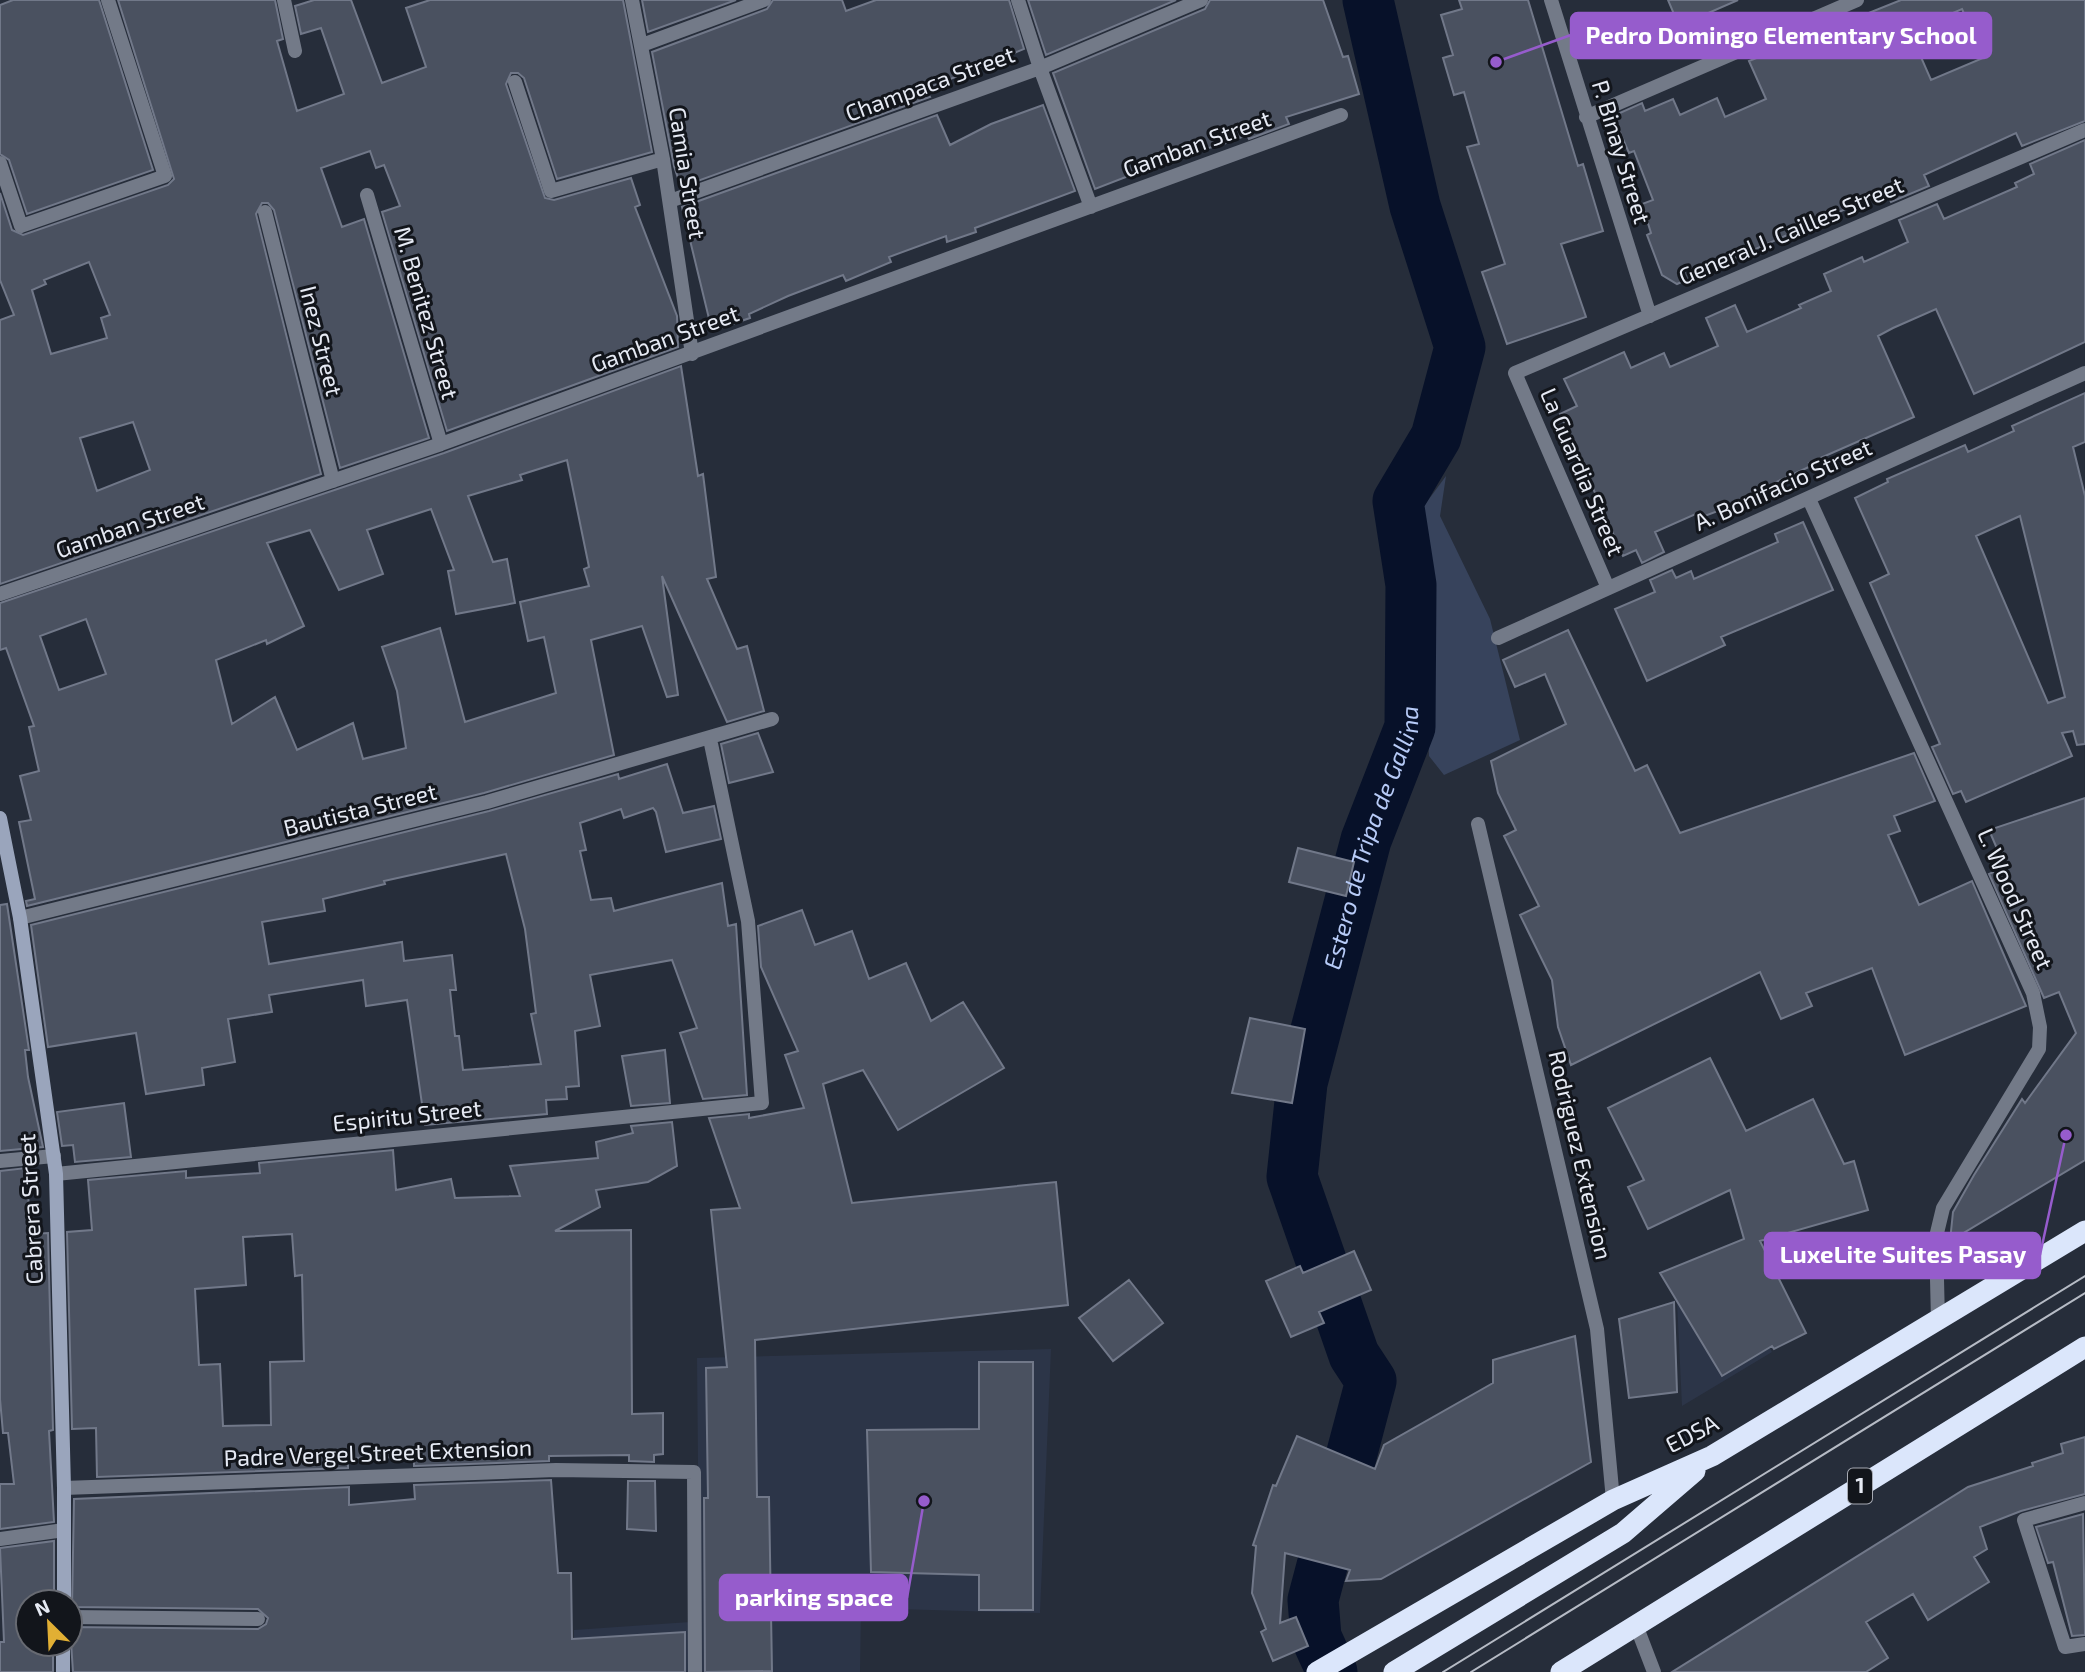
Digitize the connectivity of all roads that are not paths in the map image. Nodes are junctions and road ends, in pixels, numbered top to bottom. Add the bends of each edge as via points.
1 (108, 0) edge
2 (284, 0) edge
3 (632, 0) edge
4 (764, 0) edge
5 (1018, 0) edge
6 (1201, 0) edge
7 (1551, 0) edge
8 (1857, 0) edge
9 (642, 45) junction
10 (295, 51) dead end
11 (1040, 68) junction
12 (515, 82) dead end
13 (1341, 115) dead end
14 (1586, 117) junction
15 (2085, 130) edge
16 (663, 159) junction
17 (0, 163) edge
18 (367, 195) dead end
19 (670, 201) junction
20 (1091, 207) junction
21 (265, 212) dead end
22 (1650, 316) junction
23 (692, 354) junction
24 (1515, 373) joint
25 (2085, 373) edge
26 (441, 444) junction
27 (333, 481) junction
28 (1809, 499) junction
29 (1608, 588) junction
30 (0, 594) edge
31 (1498, 638) dead end
32 (772, 719) dead end
33 (710, 739) junction
34 (0, 818) edge
35 (1478, 824) dead end
36 (20, 918) junction
37 (54, 1156) junction
38 (0, 1161) edge
39 (56, 1174) junction
40 (2085, 1231) edge
41 (1938, 1321) junction
42 (2085, 1347) edge
43 (1712, 1456) junction
44 (64, 1488) junction
45 (1613, 1500) junction
46 (2085, 1503) edge
47 (64, 1530) junction
48 (0, 1539) edge
49 (64, 1588) edge
50 (84, 1617) edge
51 (258, 1619) dead end
52 (1636, 1625) junction
53 (2085, 1644) edge
54 (1403, 1666) edge
55 (695, 1672) edge
56 (1317, 1672) edge
57 (1561, 1672) edge
58 (1654, 1672) edge

1 - 17 street via 165,176 21,226
2 - 10 street
3 - 9 street, Camia Street
4 - 9 street
5 - 11 street
6 - 11 street, Champaca Street
7 - 14 street, P. Binay Street
8 - 14 street
9 - 16 street, Camia Street
11 - 19 street, Champaca Street
11 - 20 street
12 - 16 street via 551,191
13 - 20 street, Gamban Street
14 - 22 street, P. Binay Street
15 - 22 street, General J. Cailles Street
16 - 19 street, Camia Street
18 - 26 street, M. Benitez Street
19 - 23 street, Camia Street
20 - 23 street, Gamban Street
21 - 27 street, Inez Street
22 - 24 street, General J. Cailles Street
23 - 26 street, Gamban Street
24 - 29 street, La Guardia Street
25 - 28 street, A. Bonifacio Street
26 - 27 street, Gamban Street
27 - 30 street, Gamban Street
28 - 29 street, A. Bonifacio Street
28 - 41 street, L. Wood Street via 2033,993 2040,1027 2039,1049 1943,1208 1936,1237
29 - 31 street, A. Bonifacio Street
32 - 33 street, Bautista Street
33 - 36 street, Bautista Street via 487,802
33 - 39 street, Espiritu Street via 748,921 762,1103
34 - 36 street, Cabrera Street
35 - 45 street, Rodriguez Extension via 1597,1329
36 - 37 street, Cabrera Street
37 - 38 street
37 - 39 street, Cabrera Street
39 - 44 street, Cabrera Street
40 - 41 highway, EDSA
41 - 43 highway, EDSA
42 - 52 highway, 1
43 - 45 highway, EDSA
43 - 54 highway via 1623,1533
44 - 47 street, Cabrera Street
44 - 55 street, Padre Vergel Street Extension via 556,1470 694,1472
45 - 56 highway, EDSA
46 - 53 street via 2024,1520 2065,1647
47 - 48 street
47 - 49 street, Cabrera Street
50 - 51 street
52 - 57 highway, 1
52 - 58 street

